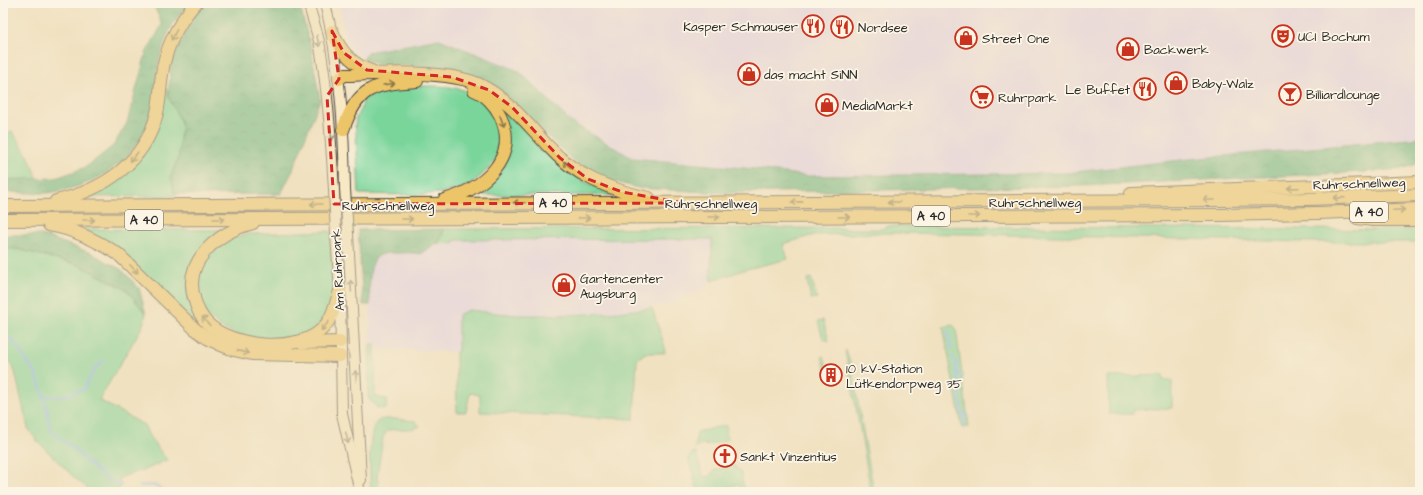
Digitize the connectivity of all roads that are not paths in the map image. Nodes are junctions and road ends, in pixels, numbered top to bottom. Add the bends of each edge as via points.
1 (196, 3) edge
2 (308, 3) edge
3 (324, 3) edge
4 (332, 31) junction
5 (385, 73) junction
6 (339, 79) junction
7 (327, 96) junction
8 (343, 130) junction
9 (1420, 174) edge
10 (1420, 182) edge
11 (1372, 184) junction
12 (1420, 195) edge
13 (1054, 201) junction
14 (684, 203) junction
15 (422, 204) junction
16 (6, 206) edge
17 (1420, 209) edge
18 (1318, 213) junction
19 (281, 219) junction
20 (5, 220) edge
21 (1420, 220) edge
22 (340, 291) junction
23 (354, 339) junction
24 (340, 342) junction
25 (290, 344) junction
26 (340, 356) junction
27 (360, 492) edge

1 -> 16 highway via 173,38 165,59 160,99 148,136 136,155 122,170 109,180 81,194 51,202
2 -> 7 main road, Am Ruhrpark via 318,40
3 - 4 main road, Am Ruhrpark
4 - 5 highway via 340,48 353,62 367,70
4 - 6 main road, Am Ruhrpark
5 - 6 highway via 351,74
14 -> 5 highway via 622,192 588,179 560,158 512,107 477,83 440,76
6 - 7 main road via 332,85
6 - 8 main road, Am Ruhrpark
7 -> 22 main road, Am Ruhrpark, bridge
8 -> 15 highway via 356,102 372,88 385,84 418,81 461,84 479,92 492,102 506,132 503,156 494,171 462,195
23 -> 8 main road, Am Ruhrpark, bridge
9 - 11 highway via 1397,181
10 - 11 highway
11 -> 13 highway via 1145,192
12 -> 13 highway, Ruhrschnellweg / A 40 via 1308,199
13 -> 14 highway, Ruhrschnellweg / A 40
14 -> 15 highway, Ruhrschnellweg / A 40
15 -> 16 highway, Ruhrschnellweg / A 40
18 -> 17 highway, Ruhrschnellweg / A 40
19 -> 18 highway, Ruhrschnellweg / A 40
18 - 21 highway via 1373,220
20 -> 19 highway, Ruhrschnellweg / A 40
25 -> 19 highway via 243,341 222,334 208,324 202,315 196,305 191,285 195,265 202,253 218,240 240,226
20 -> 26 highway via 56,226 87,236 104,245 130,265 195,330 221,345 252,354
22 - 24 main road, Am Ruhrpark
22 -> 25 highway via 328,323 306,340
23 - 24 main road
23 - 26 main road
27 -> 23 main road, Am Ruhrpark via 362,476
24 - 25 highway
24 - 26 main road, Am Ruhrpark
26 -> 27 main road, Am Ruhrpark via 342,414

